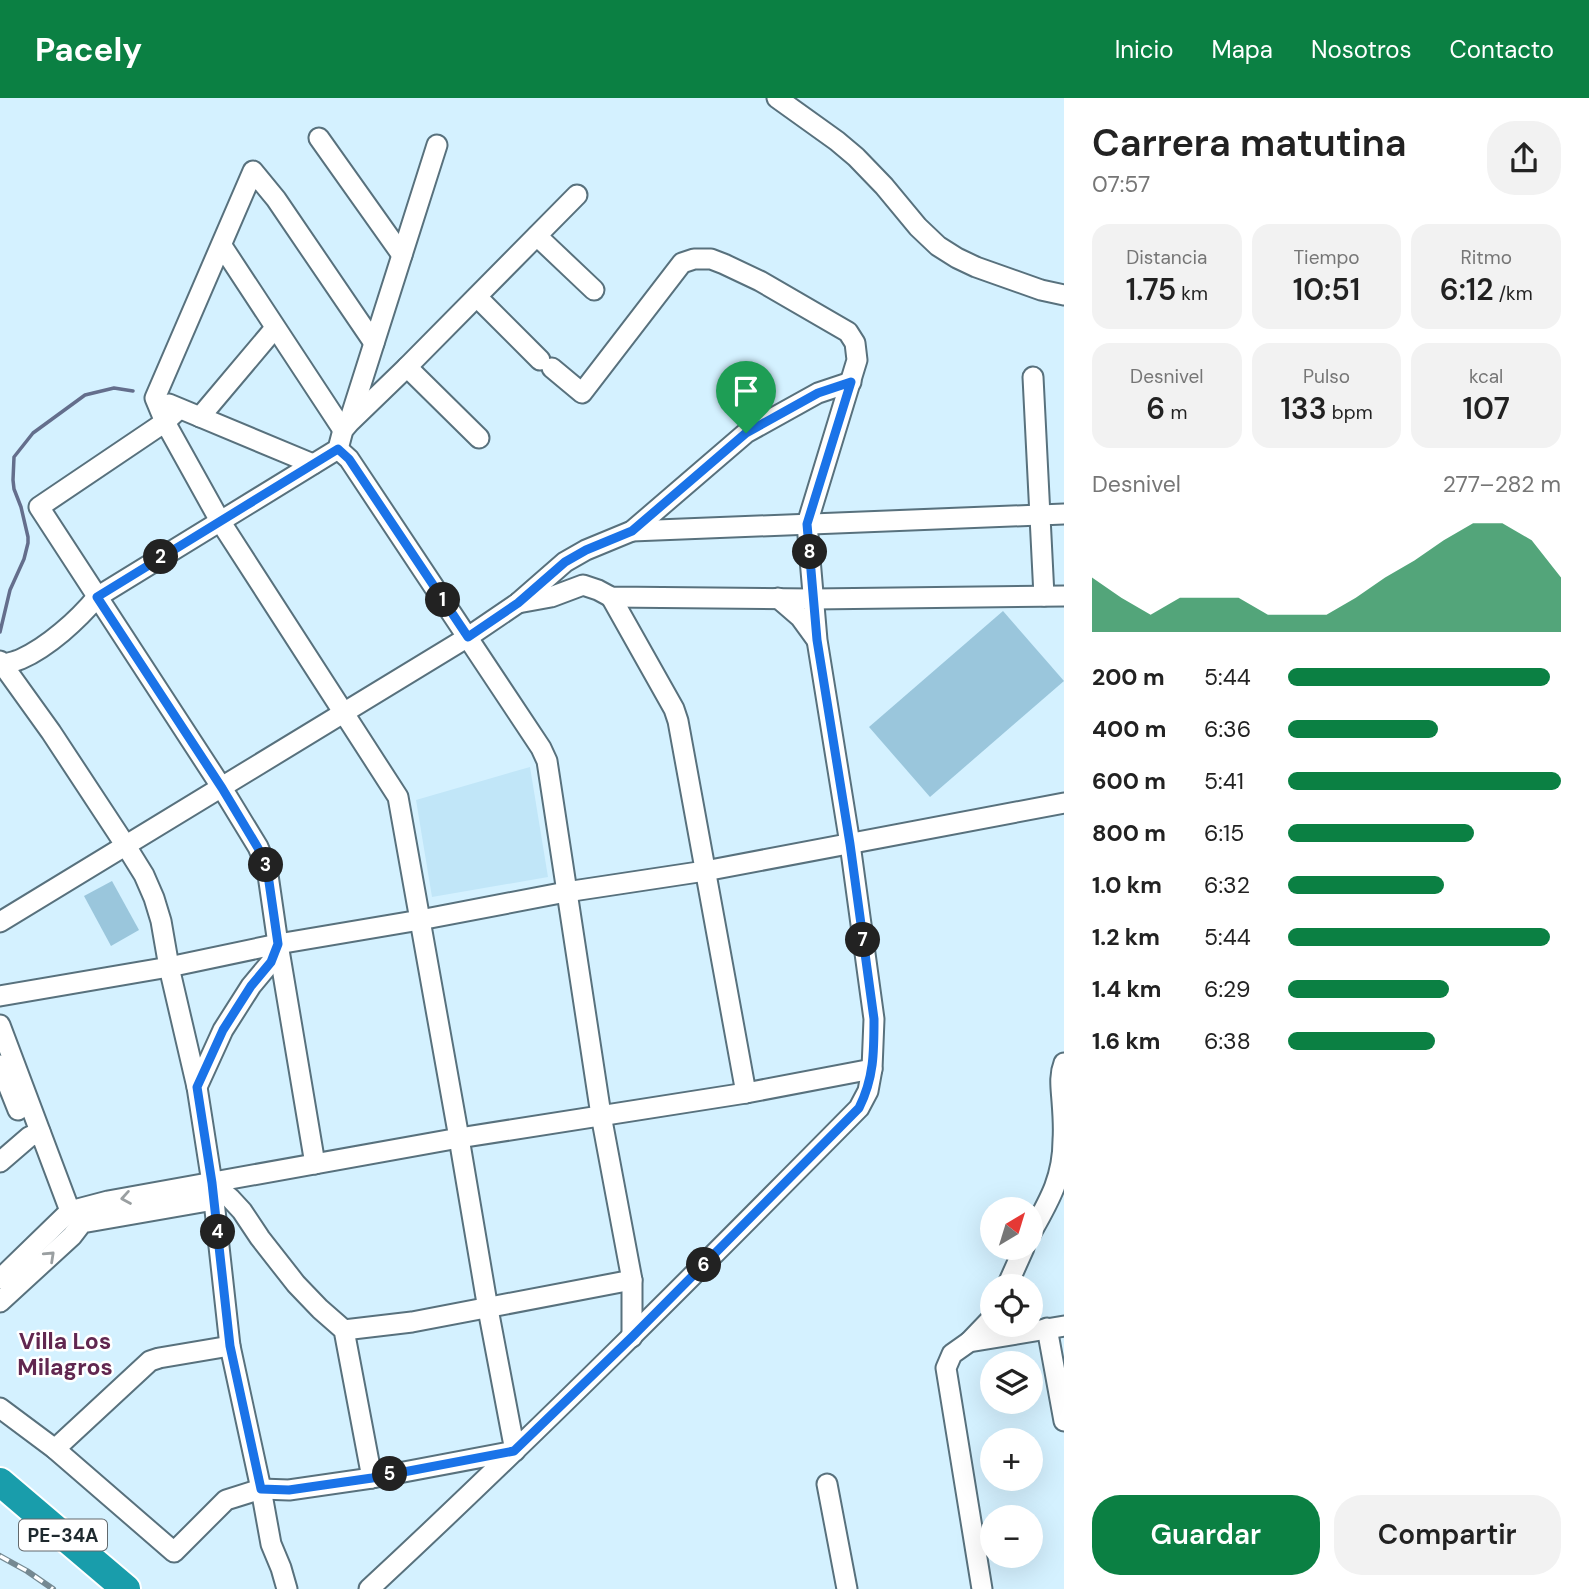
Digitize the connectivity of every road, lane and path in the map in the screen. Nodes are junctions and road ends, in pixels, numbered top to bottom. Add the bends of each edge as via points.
1 (777, 98) edge
2 (319, 138) dead end
3 (436, 145) dead end
4 (577, 195) dead end
5 (537, 236) junction
6 (222, 246) junction
7 (402, 255) junction
8 (594, 290) dead end
9 (1064, 295) edge
10 (477, 297) junction
11 (275, 328) junction
12 (374, 342) junction
13 (407, 367) junction
14 (1033, 377) dead end
15 (851, 382) junction
16 (172, 415) junction
17 (200, 417) junction
18 (343, 434) junction
19 (479, 438) dead end
20 (313, 464) junction
21 (1040, 514) junction
22 (1064, 514) edge
23 (220, 521) junction
24 (807, 524) junction
25 (632, 531) junction
26 (1054, 596) edge
27 (97, 597) junction
28 (611, 597) junction
29 (778, 598) junction
30 (813, 598) junction
31 (518, 603) junction
32 (468, 637) junction
33 (817, 640) junction
34 (1, 664) edge
35 (344, 713) junction
36 (222, 788) junction
37 (1064, 803) edge
38 (850, 844) junction
39 (126, 846) junction
40 (705, 871) junction
41 (566, 892) junction
42 (420, 920) junction
43 (0, 922) edge
44 (278, 944) junction
45 (169, 967) junction
46 (0, 996) edge
47 (0, 1025) edge
48 (4, 1060) edge
49 (1064, 1063) edge
50 (872, 1069) junction
51 (197, 1087) junction
52 (746, 1093) junction
53 (601, 1115) junction
54 (34, 1135) junction
55 (460, 1138) junction
56 (0, 1162) edge
57 (315, 1164) junction
58 (207, 1190) junction
59 (1043, 1212) edge
60 (65, 1216) junction
61 (0, 1279) edge
62 (632, 1280) junction
63 (0, 1302) edge
64 (488, 1309) junction
65 (1055, 1327) edge
66 (344, 1331) junction
67 (980, 1331) edge
68 (632, 1337) junction
69 (969, 1342) junction
70 (231, 1351) junction
71 (0, 1408) edge
72 (1064, 1421) edge
73 (514, 1451) junction
74 (59, 1453) junction
75 (372, 1478) junction
76 (0, 1482) edge
77 (827, 1485) dead end
78 (261, 1489) junction
79 (126, 1589) edge
80 (286, 1589) edge
81 (369, 1589) edge
82 (847, 1589) edge
83 (982, 1589) edge

1 - 9 street via 856,157 938,246 976,267
2 - 7 street
3 - 7 street
4 - 5 street
5 - 8 street
5 - 10 street
6 - 11 street
6 - 12 street via 253,171
6 - 16 street via 155,398
7 - 12 street
10 - 13 street
10 - 15 street via 582,393 682,263 711,259 760,281 848,332 857,360
11 - 17 street
11 - 18 street
12 - 18 street
13 - 18 street
13 - 19 street
14 - 21 street
15 - 24 street
15 - 25 street via 818,393 746,433
16 - 17 street
16 - 23 street
16 - 27 street via 39,507
17 - 20 street
18 - 20 street
18 - 32 street via 349,459
20 - 23 street
21 - 22 street
21 - 24 street
21 - 26 street
23 - 27 street
23 - 35 street
24 - 25 street
24 - 30 street
25 - 31 street via 565,562
26 - 30 street
27 - 34 street via 82,616 38,649
27 - 36 street
28 - 29 street
28 - 31 street via 583,585
28 - 40 street via 674,709
29 - 30 street
29 - 33 street
30 - 33 street
31 - 32 street
32 - 35 street
32 - 41 street via 547,761
33 - 38 street
34 - 39 street
35 - 36 street
35 - 42 street via 398,797
36 - 39 street
36 - 44 street via 267,868
37 - 38 street
38 - 40 street
38 - 50 street via 874,1019
39 - 43 street
39 - 45 street via 154,898
40 - 41 street
40 - 52 street
41 - 42 street
41 - 53 street
42 - 44 street
42 - 55 street
44 - 45 street
44 - 51 street via 271,962 223,1030
44 - 57 street
45 - 46 street
45 - 51 street
47 - 48 street
48 - 54 street
49 - 59 street via 1060,1173
50 - 52 street
50 - 68 street via 859,1108
51 - 58 street
52 - 53 street
53 - 55 street
53 - 62 street
54 - 56 street
54 - 60 street
55 - 57 street
55 - 64 street
57 - 58 street
58 -> 60 street via 108,1201
63 -> 58 street via 82,1223
58 - 66 street via 230,1198 296,1284
58 - 70 street
60 - 61 street
62 - 64 street
62 - 68 street
64 - 66 street
64 - 73 street
65 - 69 street
65 - 72 street
66 - 75 street
67 - 69 street
68 - 73 street
69 - 83 street via 952,1354 946,1368
70 - 74 street via 149,1361
70 - 78 street
71 - 74 street
73 - 75 street
73 - 81 street
74 - 78 street via 174,1552 226,1500
75 - 78 street via 289,1490
76 - 79 highway, PE-34A
77 - 82 street
78 - 80 street via 271,1544

